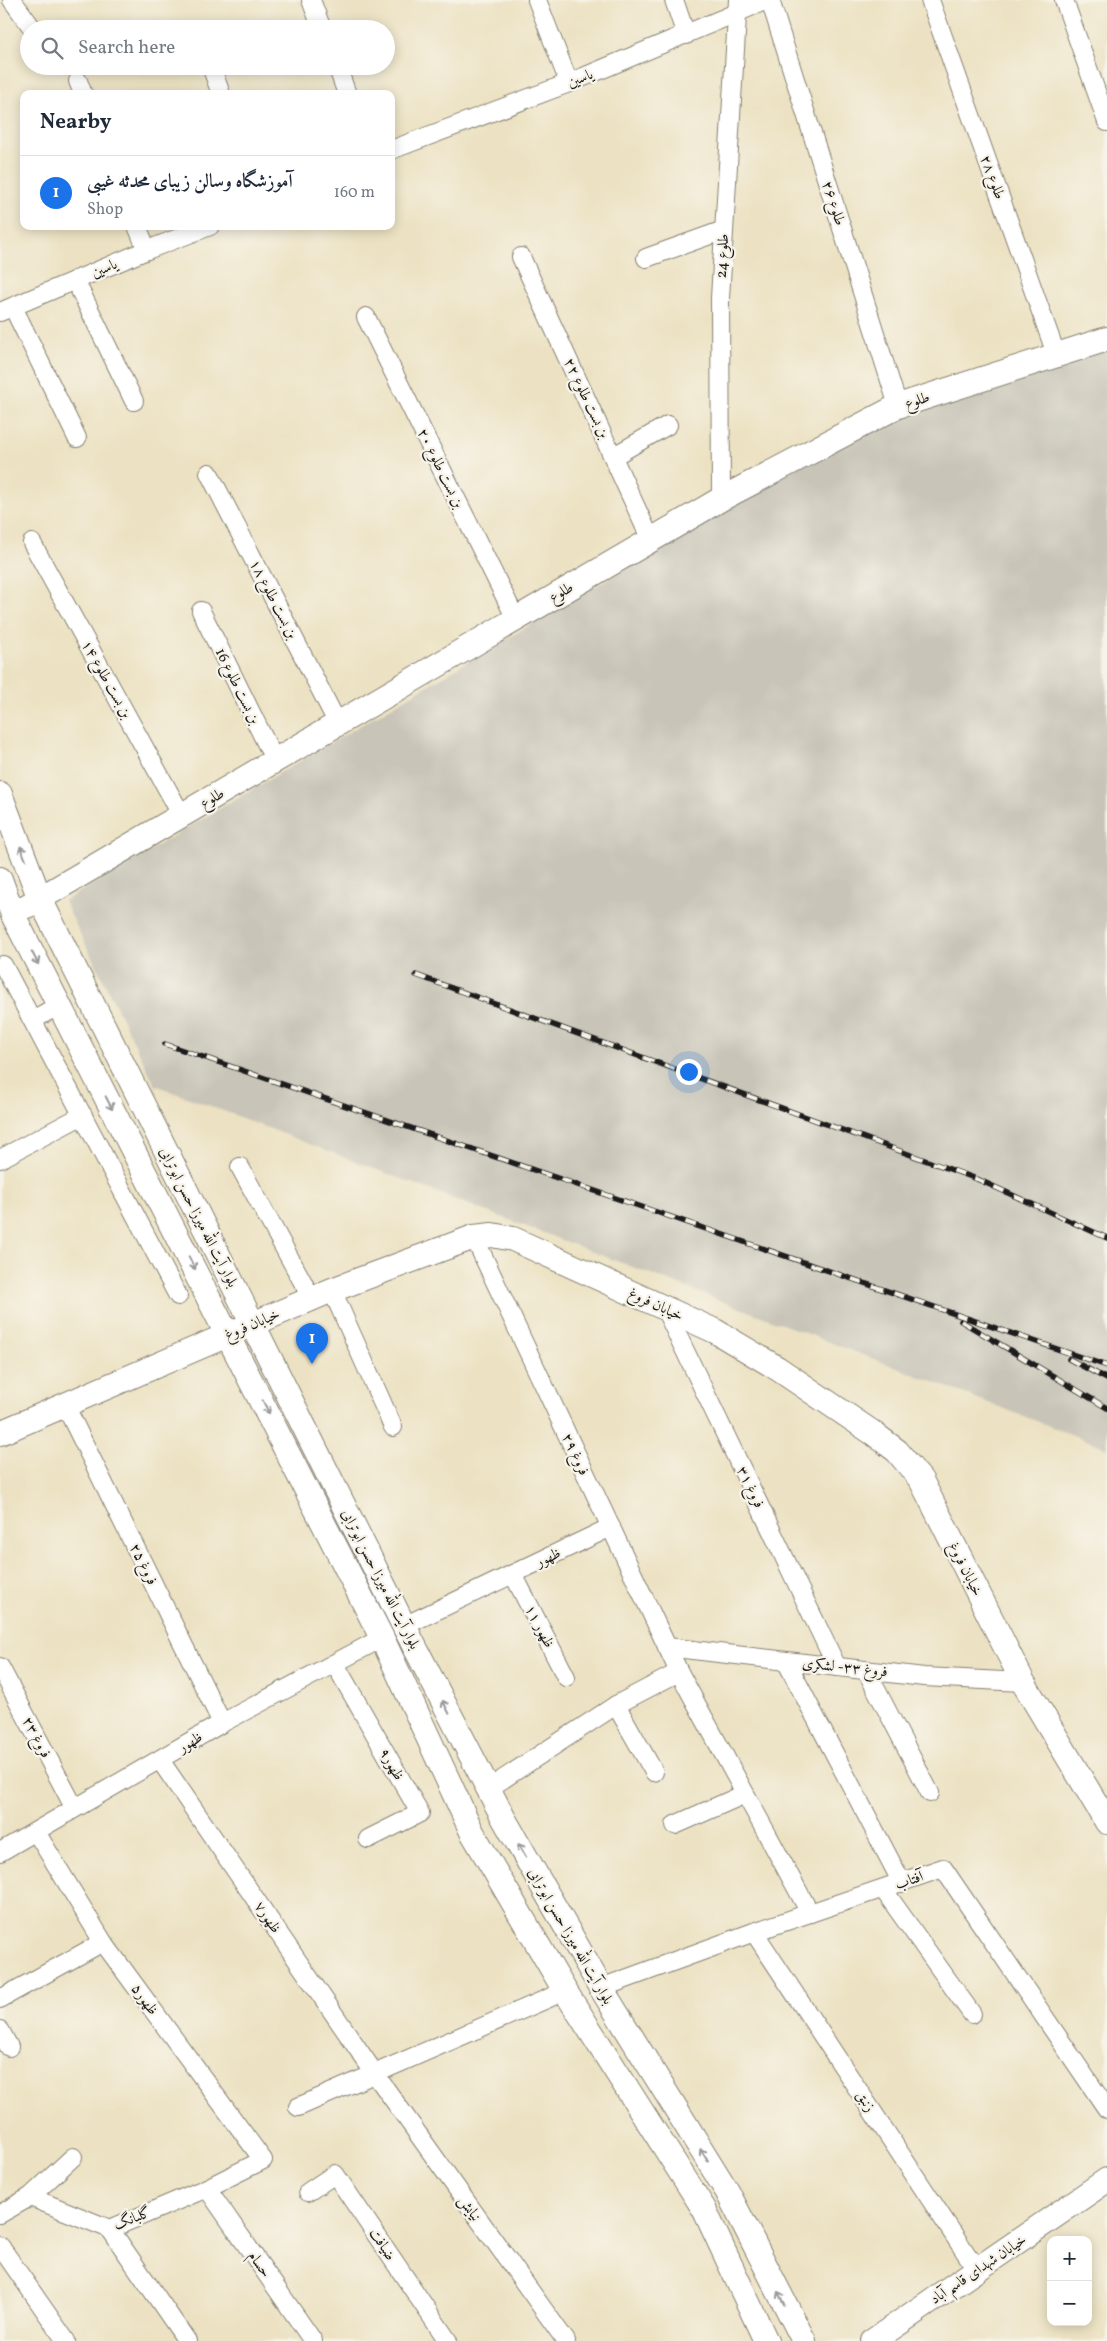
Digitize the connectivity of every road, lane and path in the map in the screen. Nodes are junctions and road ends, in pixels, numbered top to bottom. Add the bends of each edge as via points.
1 (12, 0) edge
2 (311, 0) edge
3 (537, 0) edge
4 (674, 0) edge
5 (769, 0) edge
6 (930, 0) edge
7 (1064, 0) edge
8 (737, 7) edge
9 (26, 20) edge
10 (319, 20) edge
11 (686, 35) junction
12 (214, 75) edge
13 (340, 75) edge
14 (569, 83) junction
15 (220, 90) edge
16 (346, 90) edge
17 (1107, 122) edge
18 (395, 148) edge
19 (138, 230) edge
20 (199, 230) edge
21 (724, 230) junction
22 (146, 250) junction
23 (521, 257) dead end
24 (646, 258) dead end
25 (75, 280) junction
26 (7, 309) edge
27 (366, 317) dead end
28 (1107, 339) edge
29 (1056, 354) junction
30 (134, 401) dead end
31 (898, 406) junction
32 (668, 425) dead end
33 (78, 438) dead end
34 (614, 456) junction
35 (209, 473) dead end
36 (721, 499) junction
37 (651, 540) junction
38 (32, 543) dead end
39 (201, 611) dead end
40 (516, 619) junction
41 (338, 724) junction
42 (275, 761) junction
43 (0, 794) edge
44 (182, 816) junction
45 (0, 879) edge
46 (40, 899) junction
47 (7, 919) edge
48 (3, 965) dead end
49 (59, 1005) junction
50 (32, 1020) junction
51 (83, 1115) junction
52 (0, 1159) edge
53 (240, 1167) dead end
54 (174, 1226) junction
55 (474, 1237) junction
56 (148, 1239) junction
57 (322, 1294) junction
58 (178, 1296) dead end
59 (664, 1307) junction
60 (253, 1324) junction
61 (229, 1334) junction
62 (65, 1405) junction
63 (393, 1427) dead end
64 (0, 1433) edge
65 (611, 1528) junction
66 (513, 1574) junction
67 (404, 1626) junction
68 (382, 1638) junction
69 (667, 1647) junction
70 (786, 1661) junction
71 (335, 1664) junction
72 (0, 1667) edge
73 (837, 1667) junction
74 (866, 1670) junction
75 (679, 1672) junction
76 (566, 1677) dead end
77 (1023, 1682) junction
78 (616, 1705) junction
79 (222, 1723) junction
80 (160, 1760) junction
81 (654, 1772) dead end
82 (488, 1789) junction
83 (930, 1793) dead end
84 (745, 1794) junction
85 (74, 1807) junction
86 (1107, 1822) edge
87 (675, 1825) dead end
88 (36, 1832) junction
89 (368, 1839) dead end
90 (0, 1852) edge
91 (902, 1882) junction
92 (884, 1889) junction
93 (810, 1913) junction
94 (754, 1932) junction
95 (103, 1942) junction
96 (600, 1988) junction
97 (565, 1991) junction
98 (0, 1999) edge
99 (972, 2014) dead end
100 (0, 2030) edge
101 (9, 2047) dead end
102 (375, 2074) junction
103 (298, 2107) dead end
104 (1107, 2109) edge
105 (73, 2157) dead end
106 (263, 2160) joint
107 (1107, 2180) edge
108 (207, 2188) junction
109 (308, 2192) dead end
110 (30, 2197) junction
111 (0, 2214) edge
112 (110, 2229) junction
113 (0, 2246) edge
114 (977, 2270) junction
115 (66, 2341) edge
116 (187, 2341) edge
117 (313, 2341) edge
118 (448, 2341) edge
119 (566, 2341) edge
120 (766, 2341) edge
121 (804, 2341) edge
122 (874, 2341) edge

1 - 9 street
2 - 10 street
3 - 14 street
4 - 11 street
5 - 8 street, یاسین
5 - 31 street, طلوع ۲۶
6 - 29 street, طلوع ۲۸
7 - 17 street
8 - 11 street, یاسین
8 - 21 street, طلوع 24
11 - 14 street, یاسین
12 - 15 street
13 - 16 street
14 - 18 street, یاسین
19 - 22 street
20 - 22 street, یاسین
21 - 24 street
21 - 36 street, طلوع 24 via 720,298
22 - 25 street, یاسین
23 - 34 street, بن بست طلوع ۲۲
25 - 26 street, یاسین
25 - 30 street
26 - 33 street
27 - 40 street, بن بست طلوع ۲۰
28 - 29 main road, طلوع
29 - 31 main road, طلوع
31 - 36 main road, طلوع
32 - 34 street
34 - 37 street, بن بست طلوع ۲۲
35 - 41 street, بن بست طلوع ۱۸
36 - 37 main road, طلوع
37 - 40 main road, طلوع
38 - 44 street, بن بست طلوع ۱۴
39 - 42 street, بن بست طلوع 16
40 - 41 main road, طلوع
41 - 42 main road, طلوع
42 - 44 main road, طلوع
46 -> 43 main road, بلوار آیت الله میرزا حسن ابوترابی
44 - 46 main road, طلوع
45 - 47 main road, بلوار آیت الله میرزا حسن ابوترابی
46 - 47 main road, طلوع
46 - 60 main road, بلوار آیت الله میرزا حسن ابوترابی
47 -> 49 main road, بلوار آیت الله میرزا حسن ابوترابی
48 - 50 street
49 - 50 street
49 -> 54 main road, بلوار آیت الله میرزا حسن ابوترابی
50 - 51 street
51 - 52 street
51 - 56 street
53 - 57 street
54 - 56 street
54 -> 61 main road, بلوار آیت الله میرزا حسن ابوترابی
55 - 57 main road, خیابان فروغ
55 - 59 main road, خیابان فروغ via 492,1235 513,1239
55 - 65 street, فروغ ۲۹
56 - 58 street
57 - 60 main road, خیابان فروغ
57 - 63 street
59 - 73 street, فروغ ۳۱
59 - 77 main road, خیابان فروغ via 715,1331 777,1368 897,1451 921,1480
60 - 61 main road, خیابان فروغ
60 - 67 main road, بلوار آیت الله میرزا حسن ابوترابی
61 - 62 main road, خیابان فروغ
61 -> 68 main road, بلوار آیت الله میرزا حسن ابوترابی
62 - 64 main road, خیابان فروغ
62 - 79 street, فروغ ۲۵
65 - 66 street, ظهور
65 - 69 street, فروغ ۲۹
66 - 67 street, ظهور
66 - 76 street, ظهور ۱۱
82 -> 67 main road, بلوار آیت الله میرزا حسن ابوترابی
68 - 71 street, ظهور
68 - 97 main road, بلوار آیت الله میرزا حسن ابوترابی via 472,1832
69 - 70 street, فروغ ۳۳- لشکری
69 - 75 street, فروغ ۲۹
70 - 73 street, فروغ ۳۳- لشکری
70 - 91 street
71 - 79 street, ظهور
71 - 89 street, ظهور۹ via 420,1813
72 - 85 street, فروغ ۲۳
73 - 74 street, فروغ ۳۳- لشکری
74 - 77 street, فروغ ۳۳- لشکری
74 - 83 street
75 - 78 street
75 - 84 street, فروغ ۲۹
77 - 86 main road, خیابان فروغ
78 - 81 street
78 - 82 street
79 - 80 street, ظهور
80 - 85 street, ظهور
80 - 102 street, ظهور۷
96 -> 82 main road, بلوار آیت الله میرزا حسن ابوترابی
84 - 87 street
84 - 93 street, فروغ ۲۹
85 - 88 street, ظهور
88 - 90 street, ظهور
88 - 95 street, ظهور۵
91 - 92 street, آفتاب
91 - 104 street, آفتاب via 943,1868
92 - 93 street, آفتاب
92 - 99 street
93 - 94 street, آفتاب
94 - 96 street, آفتاب
94 - 114 street, زنبق
95 - 98 street
95 - 106 street, ظهور۵
121 -> 96 main road, بلوار آیت الله میرزا حسن ابوترابی via 726,2191
97 - 102 street
97 - 120 main road, بلوار آیت الله میرزا حسن ابوترابی via 704,2209
100 - 101 street
102 - 103 street
102 - 119 street, نيايش
105 - 110 street
106 - 108 street, گلبانگ
107 - 114 main road, خیابان شهدای قاسم آباد
108 - 112 street, گلبانگ
108 - 117 street, حسام
109 - 118 street, ضیافت via 335,2174
110 - 111 street
110 - 112 street, گلبانگ
112 - 116 street
113 - 115 street
114 - 122 main road, خیابان شهدای قاسم آباد

